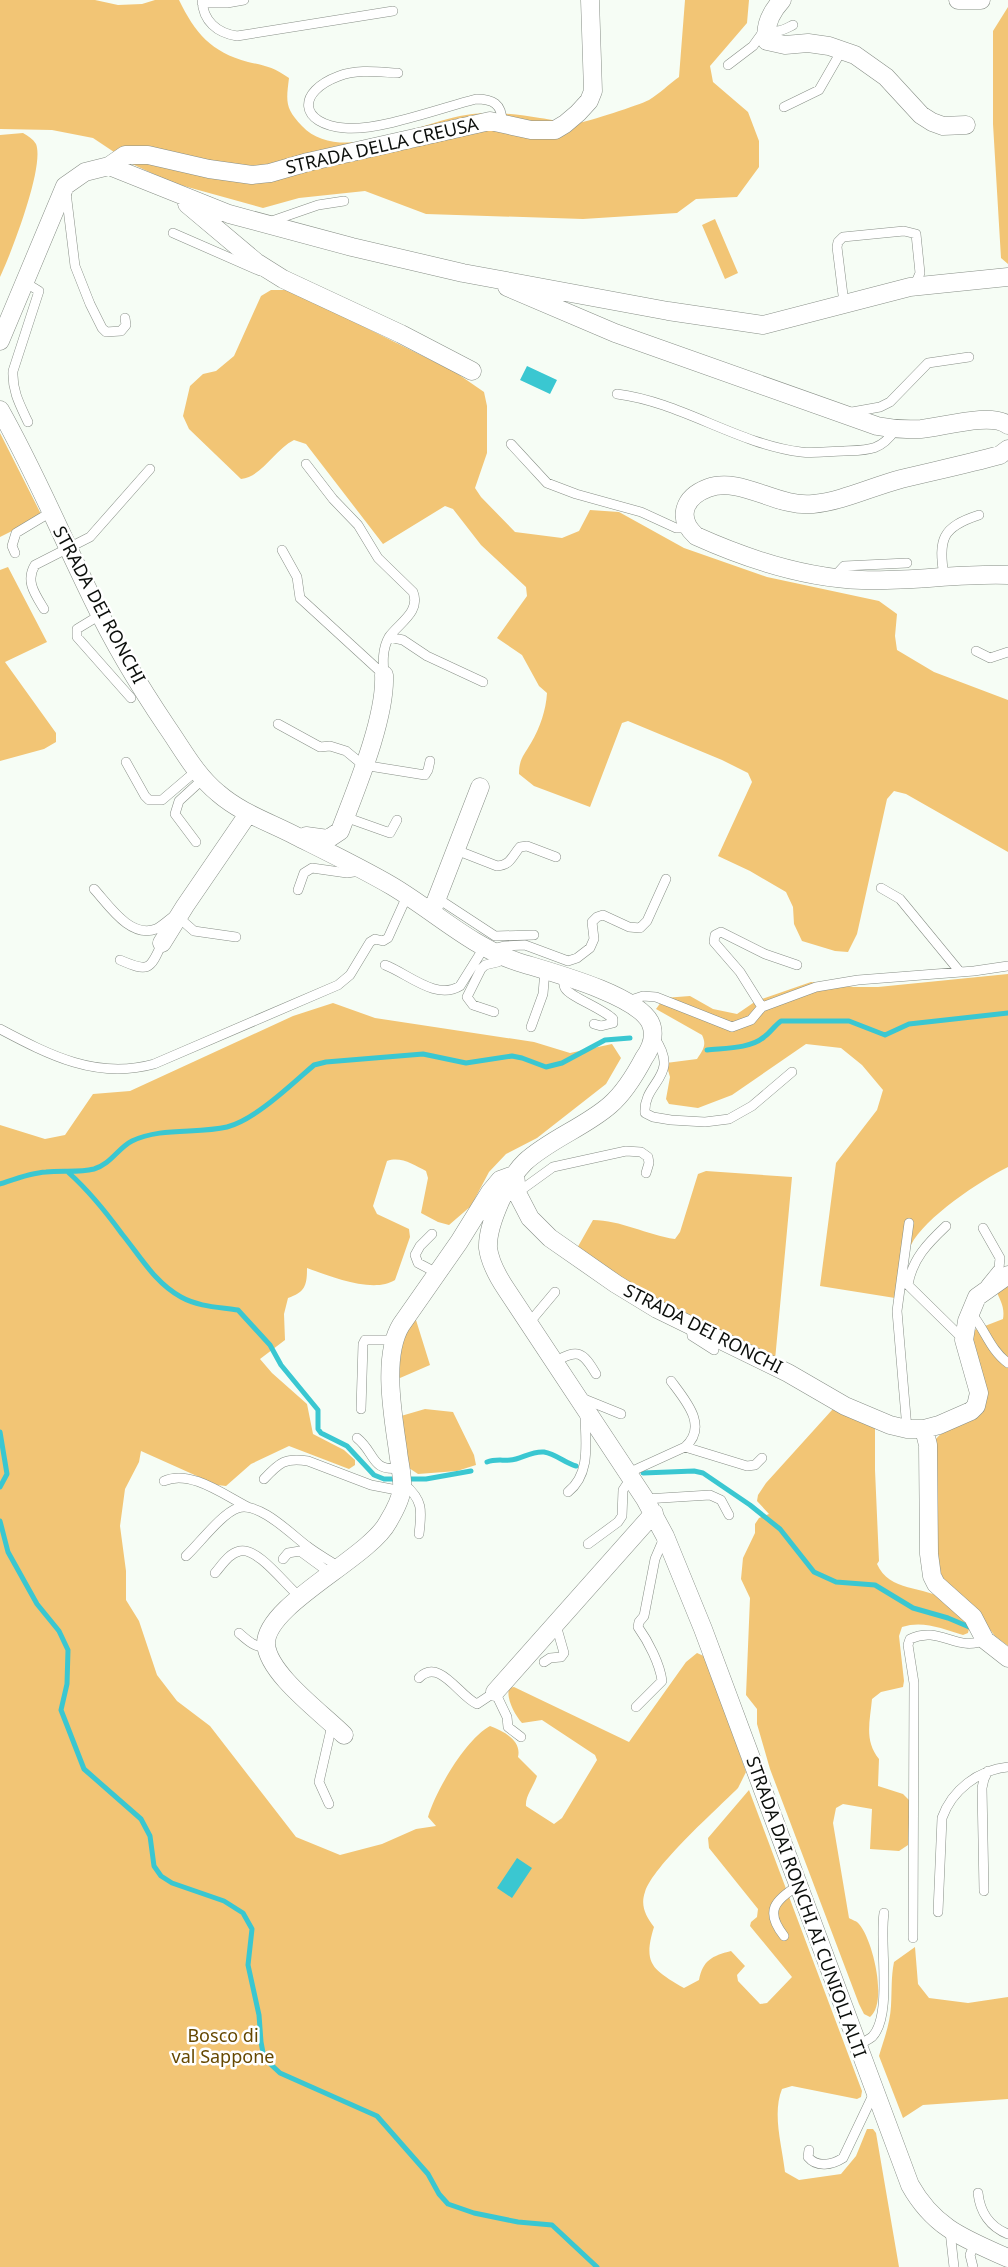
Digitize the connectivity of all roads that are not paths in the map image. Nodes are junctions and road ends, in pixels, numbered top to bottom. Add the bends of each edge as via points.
1 (244, 0) edge
2 (590, 0) edge
3 (202, 2) edge
4 (778, 2) edge
5 (393, 11) dead end
6 (793, 25) dead end
7 (766, 28) junction
8 (842, 50) junction
9 (728, 65) dead end
10 (398, 74) dead end
11 (784, 107) dead end
12 (502, 122) junction
13 (966, 125) dead end
14 (108, 166) junction
15 (65, 186) junction
16 (171, 191) junction
17 (344, 201) dead end
18 (264, 224) junction
19 (173, 233) dead end
20 (268, 269) junction
21 (1008, 277) edge
22 (493, 278) junction
23 (26, 283) junction
24 (914, 287) junction
25 (844, 303) junction
26 (125, 318) dead end
27 (0, 341) edge
28 (969, 357) dead end
29 (472, 371) dead end
30 (617, 394) dead end
31 (0, 410) edge
32 (840, 414) junction
33 (28, 422) dead end
34 (1006, 422) edge
35 (895, 430) junction
36 (511, 444) dead end
37 (1008, 449) edge
38 (306, 464) dead end
39 (150, 469) dead end
40 (51, 512) junction
41 (979, 515) dead end
42 (687, 528) junction
43 (68, 547) junction
44 (282, 550) dead end
45 (15, 554) dead end
46 (907, 563) dead end
47 (1008, 575) edge
48 (944, 576) junction
49 (834, 577) junction
50 (44, 609) dead end
51 (100, 615) junction
52 (389, 637) junction
53 (976, 651) dead end
54 (1008, 652) edge
55 (384, 675) junction
56 (483, 682) dead end
57 (131, 698) dead end
58 (278, 724) dead end
59 (430, 761) dead end
60 (126, 762) dead end
61 (363, 765) junction
62 (199, 775) junction
63 (480, 787) dead end
64 (248, 814) junction
65 (345, 817) junction
66 (397, 820) dead end
67 (295, 835) junction
68 (196, 842) dead end
69 (456, 850) junction
70 (556, 858) dead end
71 (362, 870) junction
72 (666, 879) dead end
73 (881, 888) dead end
74 (94, 889) dead end
75 (298, 890) dead end
76 (407, 896) junction
77 (435, 905) junction
78 (182, 911) junction
79 (534, 935) dead end
80 (236, 937) dead end
81 (162, 943) joint
82 (492, 950) junction
83 (120, 960) dead end
84 (385, 965) dead end
85 (797, 965) dead end
86 (1008, 966) edge
87 (545, 970) junction
88 (960, 972) junction
89 (563, 977) junction
90 (626, 1001) junction
91 (762, 1007) junction
92 (494, 1012) dead end
93 (594, 1024) dead end
94 (531, 1027) dead end
95 (0, 1029) edge
96 (653, 1036) junction
97 (792, 1072) dead end
98 (646, 1173) dead end
99 (515, 1174) junction
100 (517, 1193) junction
101 (909, 1223) dead end
102 (946, 1226) dead end
103 (983, 1228) dead end
104 (432, 1234) dead end
105 (436, 1273) junction
106 (1008, 1275) edge
107 (555, 1292) dead end
108 (983, 1292) junction
109 (970, 1312) junction
110 (529, 1323) junction
111 (690, 1326) junction
112 (393, 1340) junction
113 (964, 1340) junction
114 (713, 1350) dead end
115 (555, 1362) junction
116 (1008, 1363) edge
117 (596, 1374) dead end
118 (671, 1381) dead end
119 (581, 1402) junction
120 (361, 1409) dead end
121 (621, 1414) dead end
122 (915, 1429) junction
123 (357, 1438) dead end
124 (685, 1447) junction
125 (762, 1458) dead end
126 (629, 1475) junction
127 (264, 1479) dead end
128 (401, 1479) junction
129 (164, 1481) dead end
130 (569, 1492) dead end
131 (650, 1506) junction
132 (249, 1508) junction
133 (729, 1515) dead end
134 (419, 1534) dead end
135 (665, 1536) junction
136 (588, 1544) dead end
137 (186, 1556) dead end
138 (283, 1559) dead end
139 (335, 1570) junction
140 (215, 1573) dead end
141 (300, 1597) junction
142 (556, 1624) junction
143 (239, 1633) dead end
144 (985, 1640) junction
145 (266, 1647) junction
146 (1008, 1658) edge
147 (544, 1662) dead end
148 (419, 1678) dead end
149 (495, 1692) junction
150 (636, 1707) dead end
151 (338, 1729) joint
152 (521, 1737) dead end
153 (1008, 1767) edge
154 (989, 1769) junction
155 (329, 1804) dead end
156 (799, 1885) junction
157 (984, 1892) dead end
158 (938, 1912) dead end
159 (884, 1913) dead end
160 (785, 1936) dead end
161 (913, 1938) dead end
162 (858, 2045) junction
163 (874, 2091) junction
164 (809, 2150) dead end
165 (978, 2193) dead end
166 (950, 2231) junction
167 (1008, 2234) edge
168 (975, 2244) junction
169 (1008, 2258) edge
170 (954, 2267) edge
171 (973, 2267) edge

1 - 3 lane
2 - 12 street, STRADA DELLA CREUSA via 593,90 589,101 555,130 531,130
3 - 5 lane via 213,26 237,36
4 - 7 street
6 - 7 lane via 780,32
7 - 8 street via 766,38 772,44 808,43
7 - 9 lane via 753,46
8 - 11 lane via 819,90
8 - 13 street via 880,72 932,122
10 - 12 lane via 365,71 341,75 314,89 309,101 311,114 335,127 359,127 486,99 500,107
12 - 14 street, STRADA DELLA CREUSA via 469,124 270,173 209,169 141,154 125,155
14 - 15 street, STRADA DELLA CREUSA via 85,172
14 - 16 street
15 - 23 street
15 - 26 lane via 75,266 90,304 106,332 121,331
16 - 18 street
16 - 20 street
17 - 18 lane
18 - 22 street
19 - 20 lane via 251,269
20 - 29 street
21 - 24 street
22 - 25 street via 764,325
22 - 32 street via 615,333
23 - 27 street
23 - 33 lane via 39,291 13,380
24 - 25 street
24 - 25 lane via 920,273 916,234 843,237 837,247
28 - 32 lane via 928,363 890,402
30 - 35 lane via 802,452 867,450 888,442
31 - 40 street, STRADA DEI RONCHI
32 - 35 street
34 - 35 street
36 - 42 lane via 547,483
37 - 42 street via 1000,455 812,504 777,501 723,484 697,493 688,503 684,513
38 - 52 lane via 358,525 378,558 416,598 415,606
39 - 43 lane via 90,537
40 - 43 street, STRADA DEI RONCHI
40 - 45 lane via 16,533
41 - 48 lane via 954,524 946,533 941,545
42 - 49 street via 710,543 767,563
43 - 50 lane via 40,561 31,572 31,586
43 - 51 street, STRADA DEI RONCHI
44 - 55 lane via 297,578 300,598
46 - 49 lane via 844,566
47 - 48 street
48 - 49 street
51 - 57 lane via 77,629 77,637
51 - 62 street, STRADA DEI RONCHI
52 - 55 lane
52 - 56 lane
53 - 54 lane via 990,657
55 - 61 street, STRADA DEI RONCHI via 385,691
58 - 61 lane via 320,747 346,751
59 - 61 lane via 425,775
60 - 62 lane via 149,800 162,800
61 - 65 street, STRADA DEI RONCHI
62 - 64 street, STRADA DEI RONCHI
62 - 68 lane via 175,814
63 - 69 street
64 - 67 street, STRADA DEI RONCHI
64 - 78 street
65 - 66 lane via 390,833
65 - 67 street, STRADA DEI RONCHI via 340,831 328,839
67 - 71 street, STRADA DEI RONCHI
69 - 70 lane via 497,866 527,846
69 - 77 street
71 - 75 lane via 312,868 304,873
71 - 76 street, STRADA DEI RONCHI
72 - 82 lane via 640,928 597,917 592,922 590,948 577,958 568,961 524,945
73 - 88 lane via 900,899
74 - 78 lane via 120,919 143,930 160,928
76 - 77 street, STRADA DEI RONCHI
76 - 95 lane via 388,938 370,942 350,975 338,985 137,1069 67,1061
77 - 79 lane via 495,936
77 - 82 street, STRADA DEI RONCHI
78 - 80 lane via 194,931
78 - 81 street
81 - 83 lane via 147,968
82 - 84 lane via 455,989 426,987
82 - 87 street, STRADA DEI RONCHI
82 - 92 lane via 498,962 481,968 467,997 473,1005
85 - 91 lane via 720,932 716,935 713,942 740,972
86 - 88 lane
87 - 89 street, STRADA DEI RONCHI
87 - 94 lane via 543,994
88 - 91 lane via 816,987
89 - 90 street, STRADA DEI RONCHI
89 - 93 lane via 565,988 574,996 613,1019 610,1026
90 - 91 lane via 656,997 732,1027 751,1020
90 - 96 street, STRADA DEI RONCHI via 642,1011
96 - 97 lane via 665,1068 644,1103 645,1113 653,1117 705,1122 729,1119
96 - 99 street via 634,1077 613,1103 539,1151
98 - 100 lane via 648,1157 626,1151 553,1167
99 - 100 street, STRADA DEI RONCHI
99 - 105 street via 500,1180 490,1192
99 - 110 street, STRADA DAI RONCHI AI CUNIOLI ALTI via 491,1228 488,1246 496,1273
100 - 111 street, STRADA DEI RONCHI via 530,1218 550,1238 616,1284
101 - 122 lane via 897,1311
102 - 113 lane via 916,1260 908,1285
103 - 108 lane via 1000,1258 999,1268
104 - 105 lane via 415,1255 418,1263
105 - 112 street
106 - 108 street
107 - 110 lane
108 - 109 street
109 - 113 street
109 - 116 lane
110 - 115 street, STRADA DAI RONCHI AI CUNIOLI ALTI
111 - 114 lane via 692,1336
111 - 122 street, STRADA DEI RONCHI via 852,1410
112 - 120 lane via 373,1338 363,1344
112 - 128 street via 393,1414
113 - 122 street via 979,1393 976,1406 956,1419
115 - 117 lane via 577,1353
115 - 119 street, STRADA DAI RONCHI AI CUNIOLI ALTI
118 - 124 lane via 694,1415 692,1441
119 - 121 lane
119 - 126 street, STRADA DAI RONCHI AI CUNIOLI ALTI
119 - 130 lane via 583,1469
122 - 144 street via 928,1445 932,1576 973,1617
123 - 128 lane via 378,1465
124 - 125 lane via 747,1466
124 - 126 lane
126 - 131 street, STRADA DAI RONCHI AI CUNIOLI ALTI
126 - 136 lane via 622,1516
127 - 128 lane via 284,1461 298,1459 371,1485
128 - 134 lane via 420,1502
128 - 139 street via 381,1532
129 - 132 lane via 190,1479
131 - 133 lane via 710,1495 721,1500
131 - 135 street, STRADA DAI RONCHI AI CUNIOLI ALTI
131 - 142 street
132 - 137 lane via 228,1515
132 - 139 lane via 268,1516
135 - 150 lane via 638,1627 662,1681
135 - 156 street, STRADA DAI RONCHI AI CUNIOLI ALTI
138 - 139 lane via 300,1551
139 - 141 street
140 - 141 lane via 229,1557 240,1551 253,1552
141 - 145 street via 273,1626
142 - 147 lane via 564,1654
142 - 149 street
143 - 145 lane
144 - 146 street
144 - 161 lane via 967,1645 938,1635 915,1637 908,1645 914,1684
145 - 151 street via 283,1679
148 - 149 lane via 431,1670 440,1673 477,1704
149 - 152 lane via 508,1727
151 - 155 lane via 319,1782
153 - 154 lane
154 - 157 lane via 982,1788
154 - 158 lane via 947,1804 942,1818
156 - 160 lane via 773,1909 773,1918
156 - 162 street, STRADA DAI RONCHI AI CUNIOLI ALTI
159 - 162 lane via 884,2010 877,2030
162 - 163 street, STRADA DAI RONCHI AI CUNIOLI ALTI
163 - 164 lane via 843,2158 819,2165 808,2157
163 - 166 street, STRADA DAI RONCHI AI CUNIOLI ALTI via 910,2185 926,2212
165 - 167 lane via 987,2218
166 - 168 street, STRADA DAI RONCHI AI CUNIOLI ALTI
166 - 170 lane
168 - 169 street, STRADA DAI RONCHI AI CUNIOLI ALTI
168 - 171 lane via 970,2255

